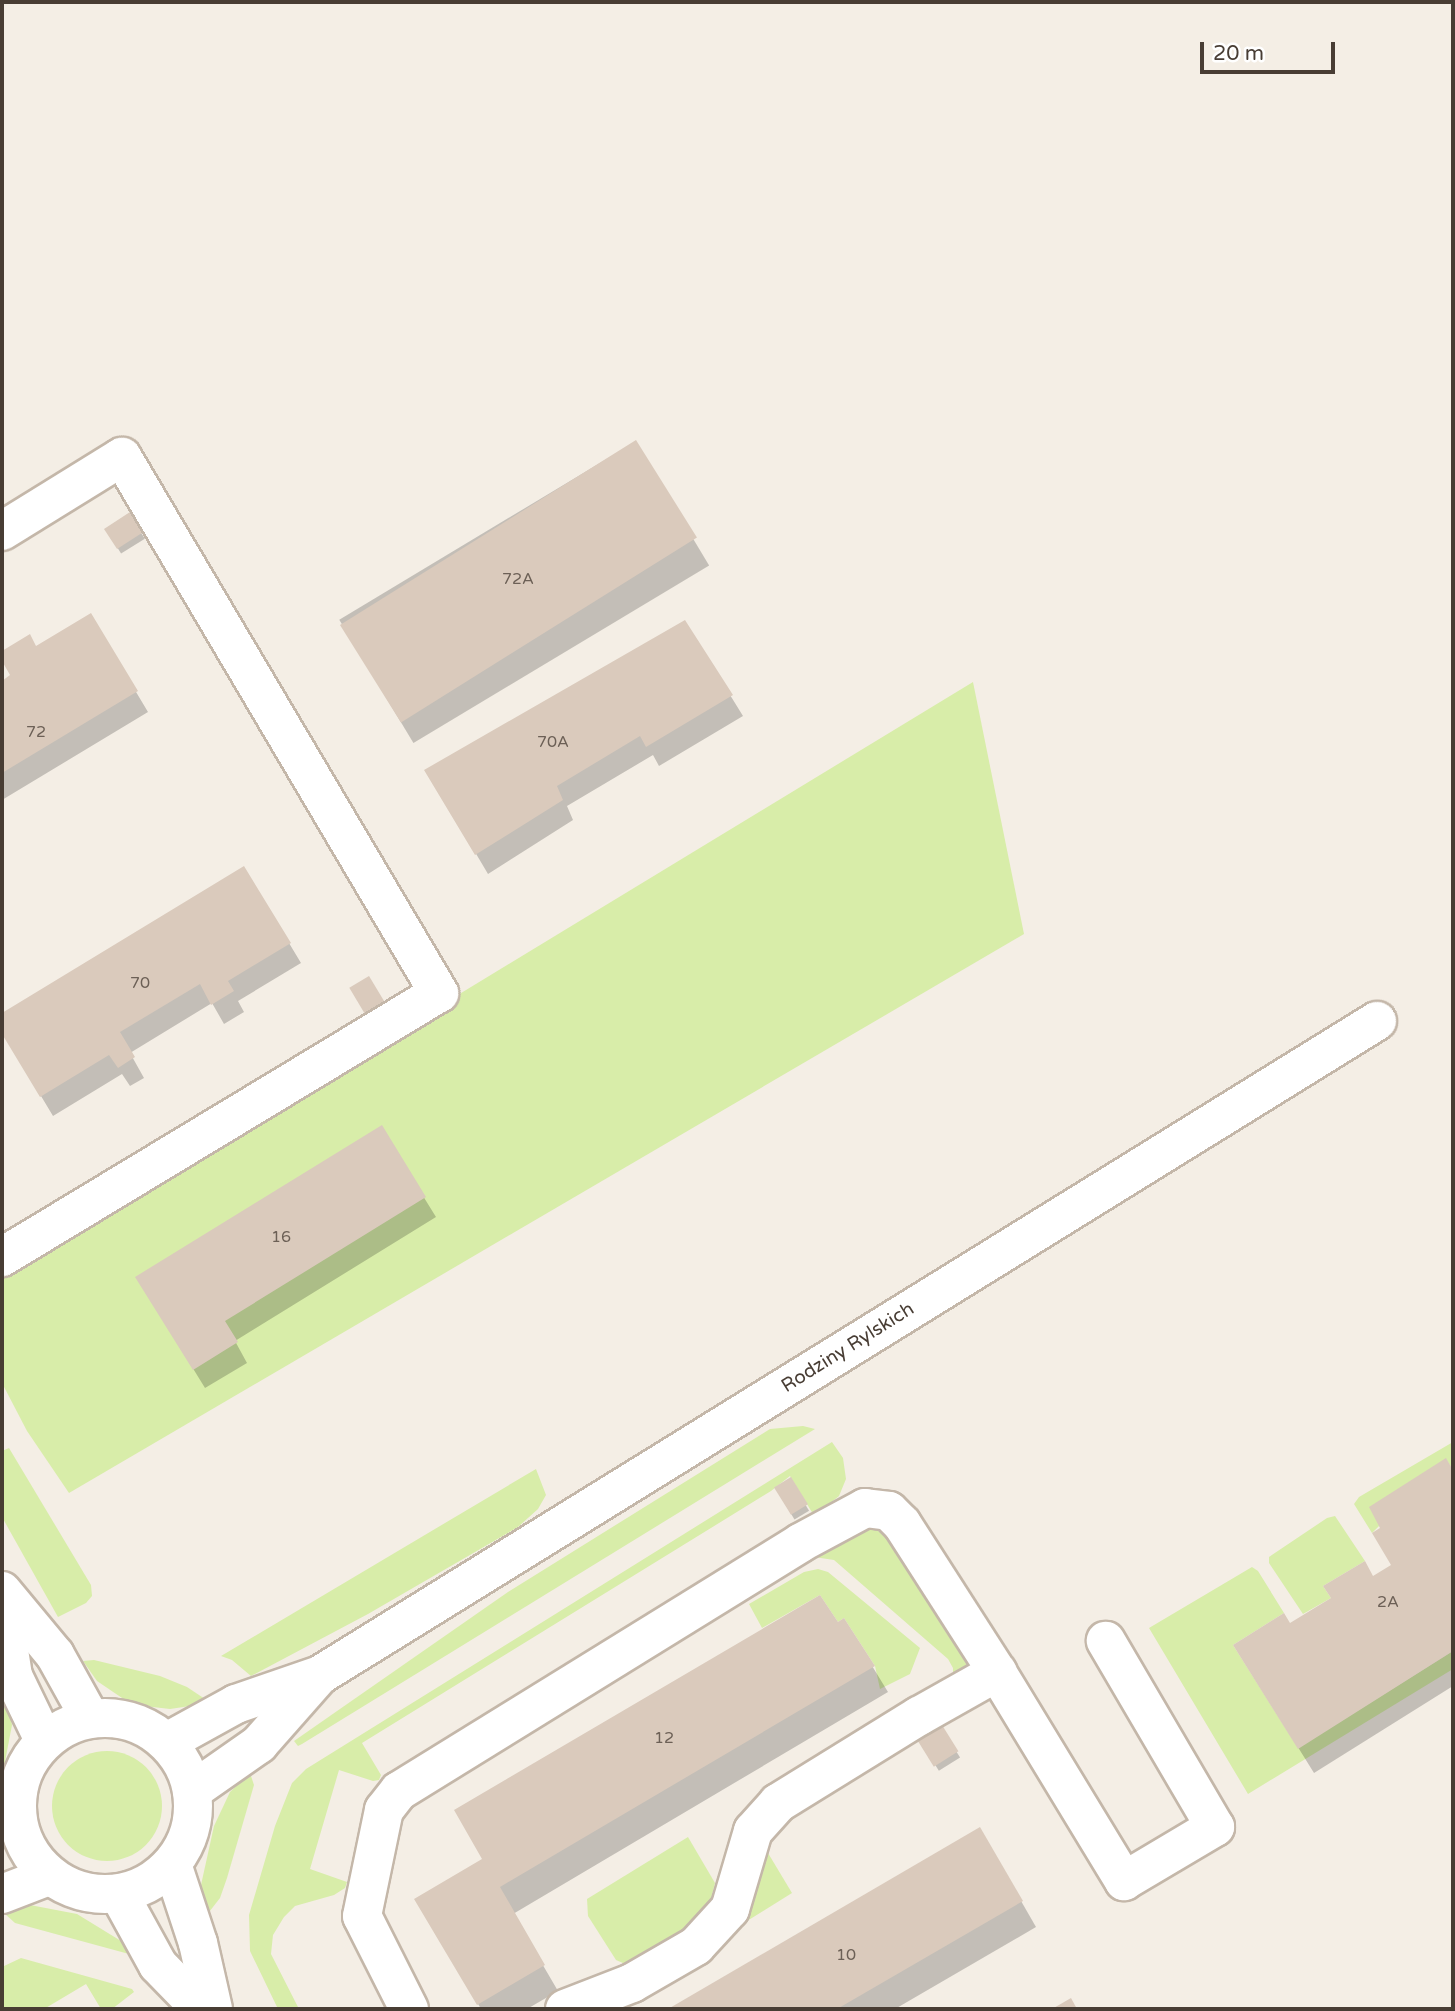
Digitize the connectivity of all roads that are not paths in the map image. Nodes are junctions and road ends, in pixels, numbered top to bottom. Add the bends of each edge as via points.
1 (2, 531) edge
2 (1377, 1021) dead end
3 (2, 1257) edge
4 (2, 1591) edge
5 (2, 1605) edge
6 (1106, 1641) dead end
7 (997, 1672) junction
8 (320, 1675) junction
9 (90, 1718) junction
10 (44, 1740) junction
11 (167, 1742) junction
12 (192, 1791) junction
13 (9, 1825) edge
14 (172, 1864) junction
15 (49, 1875) junction
16 (2, 1894) edge
17 (119, 1894) junction
18 (201, 2009) edge
19 (213, 2009) edge
20 (409, 2009) edge
21 (565, 2009) edge

1 - 3 street via 122,457 439,993
2 - 8 street, Rodziny Rylskich
4 - 9 street via 55,1654
5 - 10 street via 13,1676
6 - 7 street via 1215,1827 1125,1881
7 - 20 street via 902,1524 889,1511 865,1508 800,1543 398,1791 384,1810 362,1916
7 - 21 street via 778,1803 753,1831 730,1909 696,1946 632,1983
8 - 11 street, Rodziny Rylskich via 236,1704
8 - 12 street, Rodziny Rylskich via 259,1744
9 - 10 street via 65,1726
9 - 11 street via 118,1718 145,1726
10 - 13 street via 23,1772
11 - 12 street via 184,1765
12 - 14 street via 193,1817 186,1842
13 - 15 street
14 - 17 street via 148,1884
14 - 19 street via 198,1943
15 - 16 street
15 - 17 street via 70,1888
17 - 18 street via 158,1965

